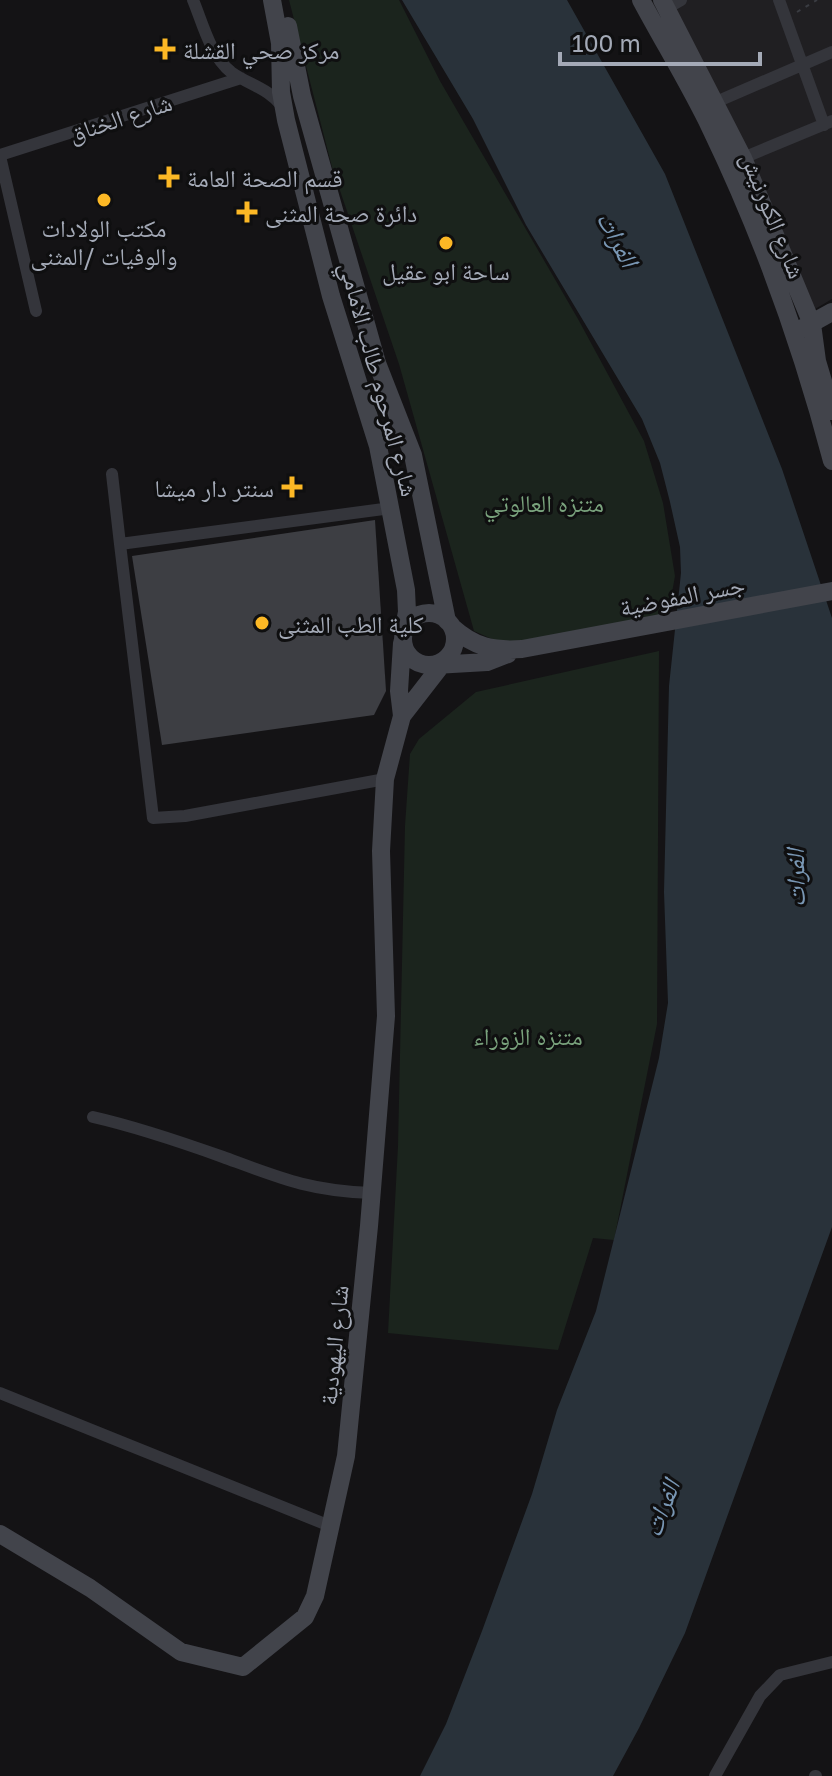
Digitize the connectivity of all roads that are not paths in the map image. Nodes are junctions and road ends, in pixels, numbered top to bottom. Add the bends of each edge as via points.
1 (193, 0) edge
2 (272, 0) edge
3 (283, 0) edge
4 (641, 0) edge
5 (779, 0) edge
6 (670, 3) edge
7 (832, 52) edge
8 (803, 64) junction
9 (241, 78) junction
10 (302, 96) junction
11 (282, 100) junction
12 (716, 102) junction
13 (828, 123) edge
14 (0, 156) edge
15 (743, 158) junction
16 (36, 311) dead end
17 (832, 312) edge
18 (804, 328) junction
19 (825, 359) edge
20 (832, 411) edge
21 (832, 461) edge
22 (112, 474) dead end
23 (391, 508) junction
24 (120, 544) junction
25 (832, 591) edge
26 (450, 624) junction
27 (403, 636) junction
28 (522, 649) junction
29 (440, 663) junction
30 (402, 716) junction
31 (385, 779) junction
32 (93, 1117) dead end
33 (372, 1193) junction
34 (0, 1393) edge
35 (330, 1526) junction
36 (0, 1534) edge
37 (832, 1662) edge
38 (715, 1776) edge

1 - 9 street via 214,51
2 - 11 street, شارع المرحوم طالب الامامي
3 - 10 street, شارع المرحوم طالب الامامي
4 - 18 street, شارع الكورنيش via 710,126
5 - 8 street
6 - 12 street, شارع الكورنيش
7 - 8 street
8 - 12 street
8 - 13 street
9 - 11 street
9 - 14 street, شارع الخناق
10 - 11 street via 293,85 286,86
10 - 26 street, شارع المرحوم طالب الامامي via 377,363 413,455
11 - 23 street, شارع المرحوم طالب الامامي
12 - 15 street, شارع الكورنيش
13 - 15 street
14 - 16 street
15 - 18 street, شارع الكورنيش
17 - 18 street
18 - 19 street, شارع الكورنيش
18 - 21 street, شارع الكورنيش
19 - 20 street, شارع الكورنيش
22 - 24 street
23 - 24 street
23 - 27 street, شارع المرحوم طالب الامامي via 407,601
24 - 31 street via 153,818
25 - 28 street, جسر المفوضية
26 - 27 street via 440,615 422,613
26 - 28 street via 485,648
26 - 29 street via 455,643
27 - 29 street via 409,656 423,665
27 - 30 street, شارع المرحوم طالب الامامي
28 - 29 street via 487,662
29 - 30 street
30 - 31 street, شارع اليهودية
31 - 33 street, شارع اليهودية via 381,851 386,1016
32 - 33 street via 299,1185
33 - 35 street, شارع اليهودية via 346,1456
34 - 35 street
35 - 36 street, شارع اليهودية via 315,1596 305,1617 243,1667 181,1652
37 - 38 street via 780,1675 760,1696

